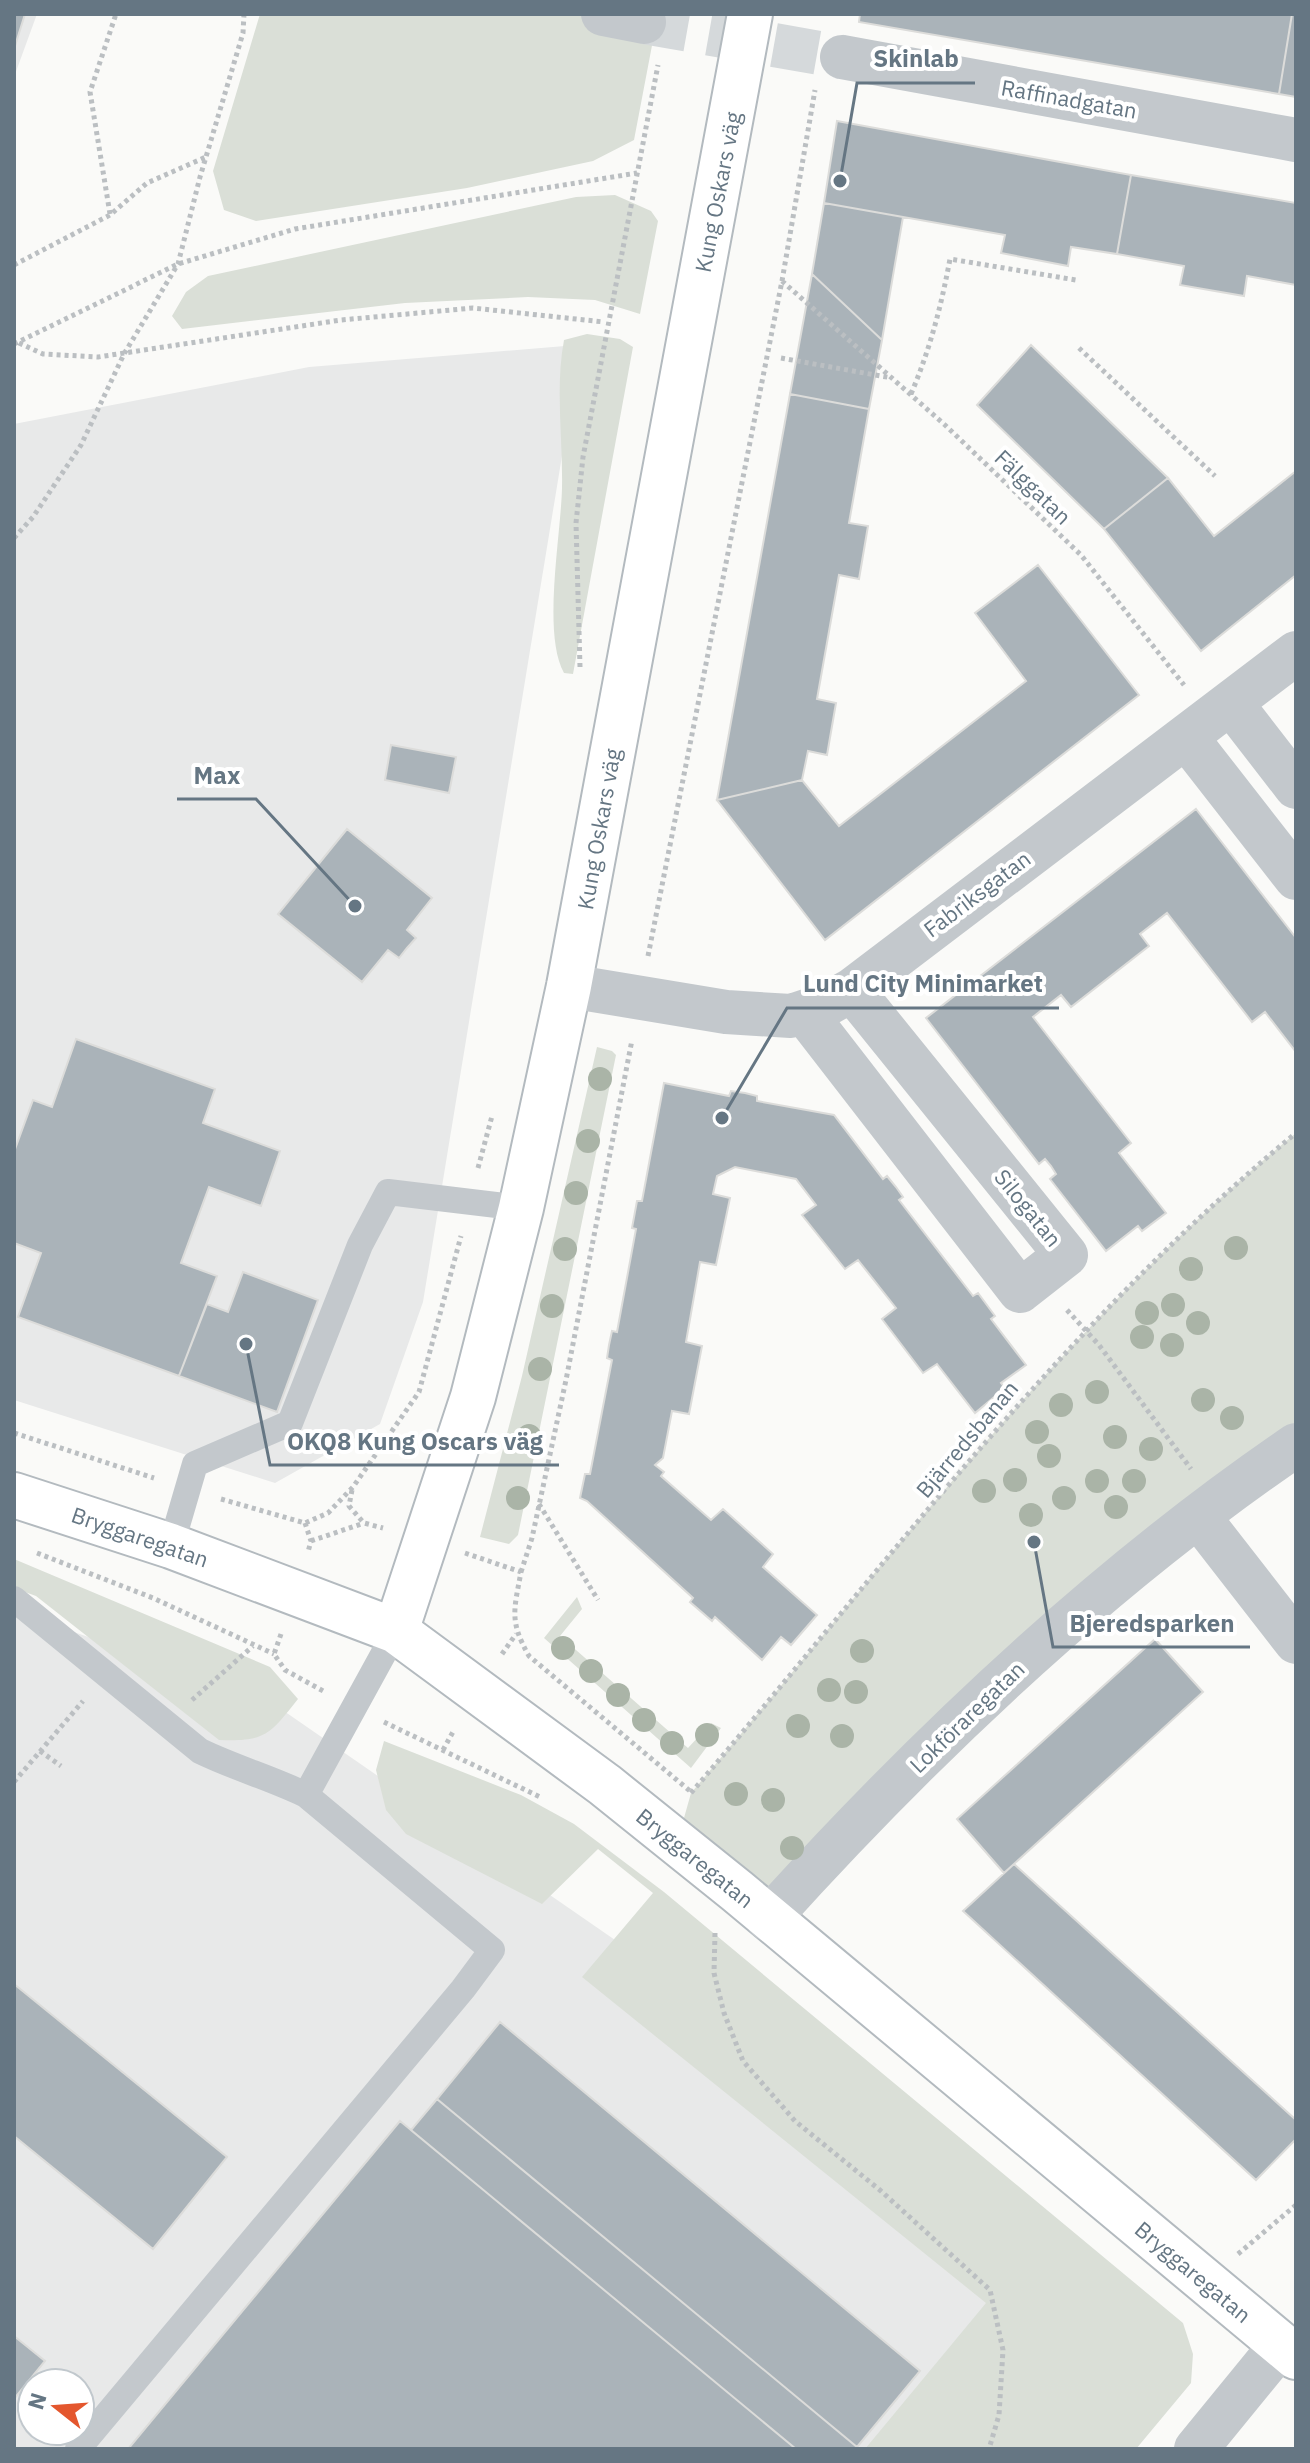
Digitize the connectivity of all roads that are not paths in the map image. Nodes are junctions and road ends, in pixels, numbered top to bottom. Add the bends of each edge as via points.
1 (750, 14) edge
2 (829, 66) tunnel mouth
3 (1296, 140) edge
4 (1296, 653) edge
5 (1209, 720) junction
6 (1296, 787) edge
7 (1296, 878) edge
8 (569, 986) junction
9 (852, 990) junction
10 (804, 1012) junction
11 (521, 1208) junction
12 (1296, 1445) edge
13 (14, 1495) edge
14 (1208, 1508) junction
15 (171, 1546) junction
16 (14, 1599) edge
17 (396, 1631) junction
18 (1296, 1642) edge
19 (306, 1795) junction
20 (768, 1919) junction
21 (1291, 2344) edge
22 (78, 2449) edge
23 (1196, 2449) edge

1 - 8 main road, Kung Oskars väg
2 - 3 street, Raffinadgatan
4 - 5 street, Fabriksgatan
5 - 6 street
5 - 7 street
5 - 9 street, Fabriksgatan
8 - 10 street, Fabriksgatan via 726,1012
8 - 11 main road, Kung Oskars väg
9 - 10 street, Fabriksgatan
9 - 10 street, Silogatan via 1066,1255 1020,1291
11 - 15 lane via 388,1192 360,1245 290,1423 195,1464
11 - 17 main road, Kung Oskars väg via 473,1397
12 - 14 street, Lokföraregatan
13 - 15 main road, Bryggaregatan
14 - 18 street
14 - 20 street, Lokföraregatan via 959,1722
15 - 17 main road, Bryggaregatan
16 - 19 lane via 200,1751
17 - 19 lane
17 - 20 main road, Bryggaregatan via 605,1785
19 - 22 lane via 492,1950
20 - 21 main road, Bryggaregatan
21 - 23 street

